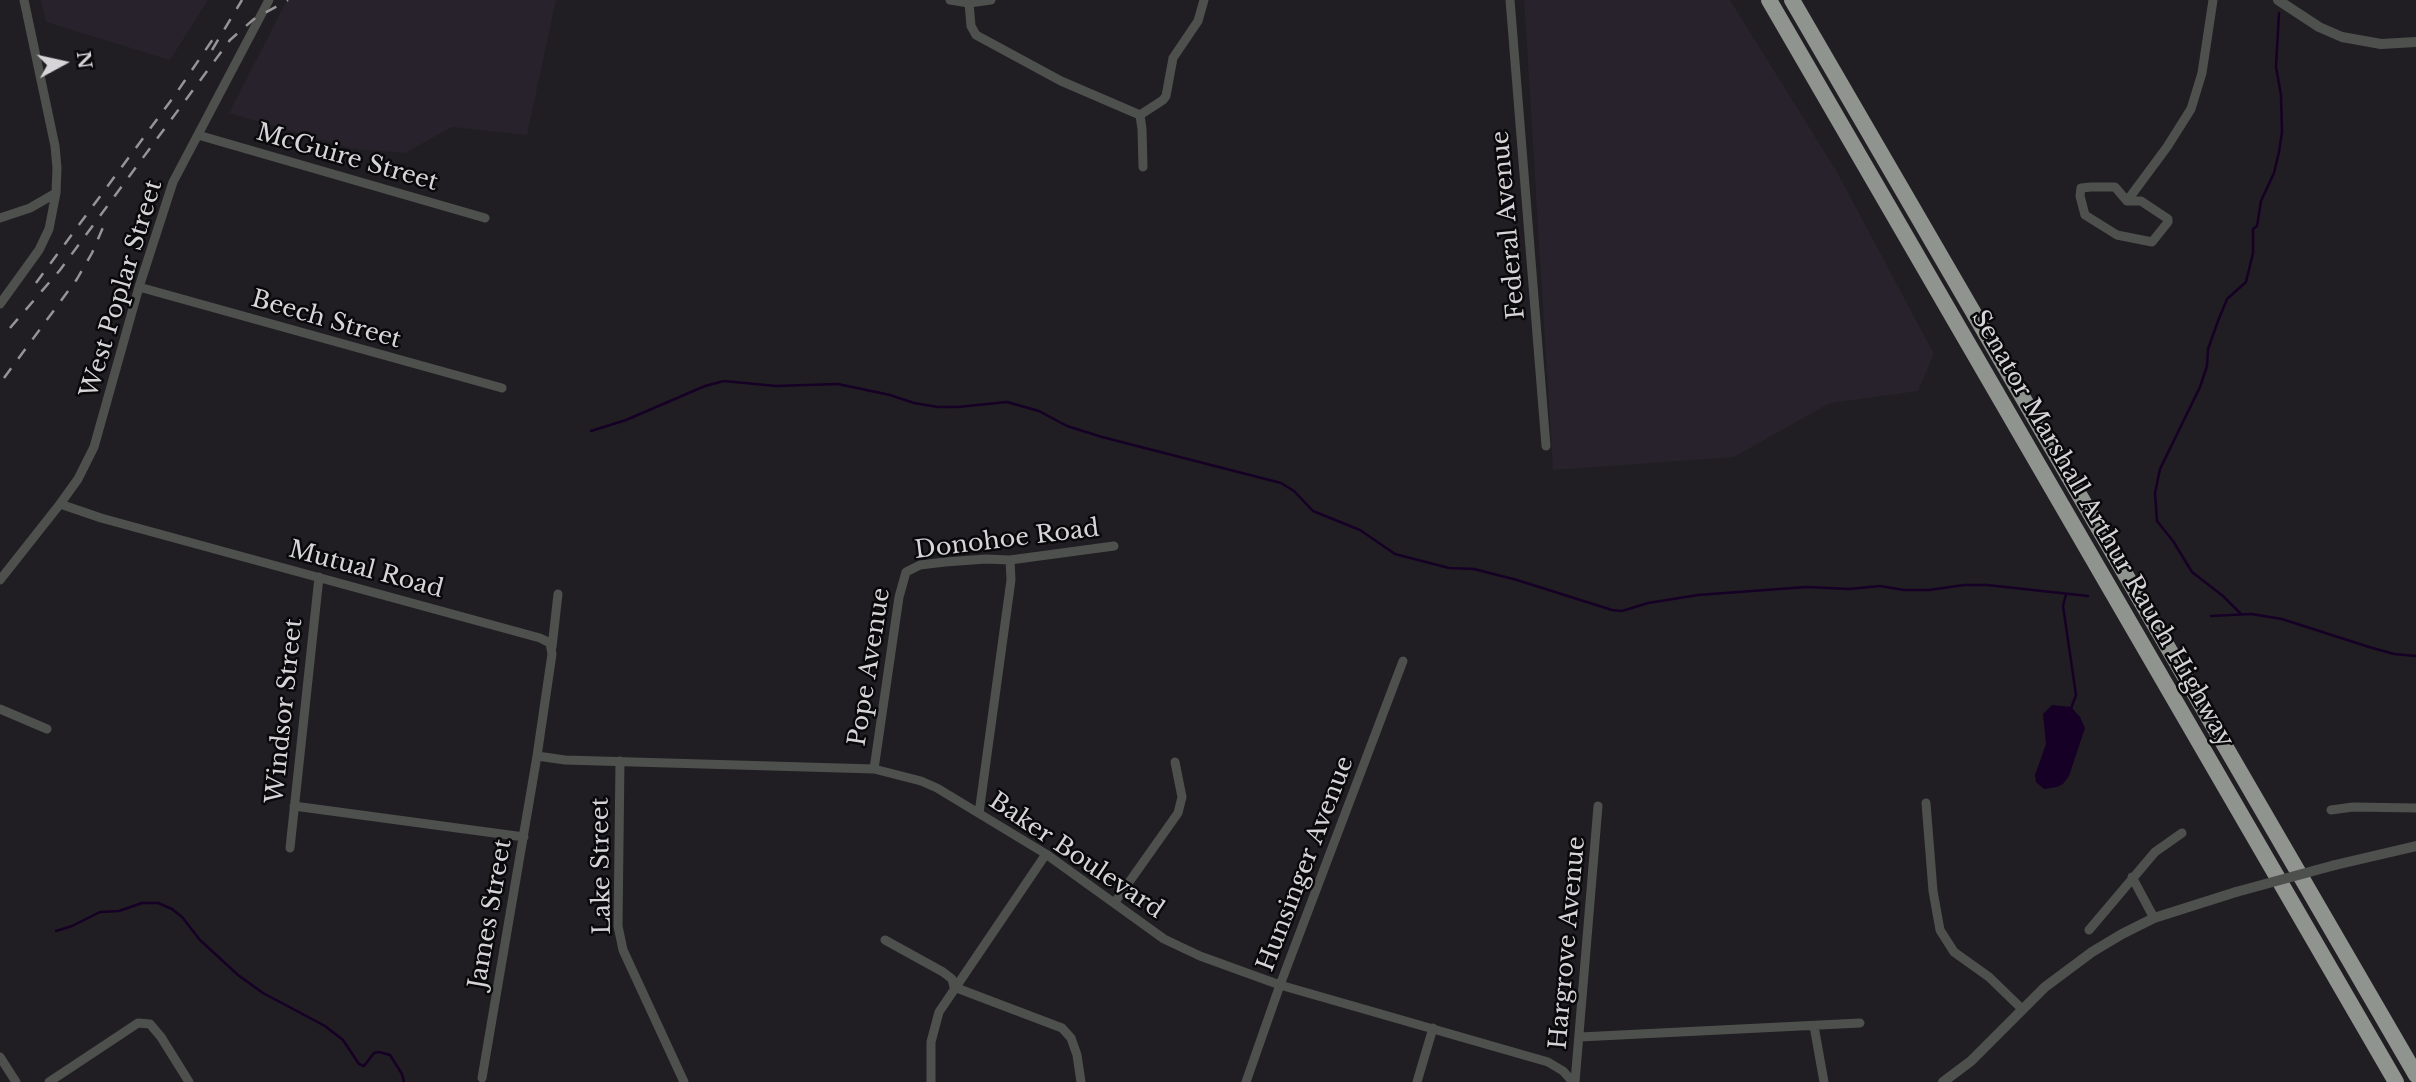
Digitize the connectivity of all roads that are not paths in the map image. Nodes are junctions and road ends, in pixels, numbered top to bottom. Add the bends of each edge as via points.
1 (24, 0) edge
2 (269, 0) edge
3 (950, 0) edge
4 (991, 0) edge
5 (1204, 0) edge
6 (1510, 0) edge
7 (1769, 0) edge
8 (1792, 0) edge
9 (2213, 0) edge
10 (2278, 0) edge
11 (969, 3) junction
12 (2416, 42) edge
13 (1140, 116) junction
14 (198, 135) junction
15 (1143, 167) dead end
16 (56, 192) junction
17 (2127, 201) junction
18 (0, 218) edge
19 (485, 218) dead end
20 (139, 287) junction
21 (0, 304) edge
22 (502, 388) dead end
23 (1546, 446) dead end
24 (60, 504) junction
25 (1114, 546) dead end
26 (1010, 560) junction
27 (906, 572) joint
28 (319, 577) junction
29 (0, 580) edge
30 (558, 594) dead end
31 (552, 647) junction
32 (1403, 661) dead end
33 (0, 709) edge
34 (47, 729) dead end
35 (537, 756) junction
36 (620, 761) junction
37 (1175, 762) dead end
38 (874, 769) junction
39 (1926, 803) dead end
40 (294, 806) junction
41 (1598, 806) dead end
42 (2416, 808) edge
43 (2331, 810) dead end
44 (979, 813) junction
45 (2182, 833) dead end
46 (524, 837) junction
47 (2416, 846) edge
48 (290, 848) dead end
49 (1046, 854) junction
50 (2132, 877) junction
51 (1115, 902) junction
52 (2154, 918) junction
53 (2088, 930) dead end
54 (885, 940) dead end
55 (1280, 985) junction
56 (954, 987) junction
57 (2022, 1009) junction
58 (1860, 1023) dead end
59 (1814, 1026) junction
60 (1433, 1028) junction
61 (1580, 1037) junction
62 (0, 1057) edge
63 (2416, 1074) edge
64 (482, 1078) dead end
65 (16, 1082) edge
66 (49, 1082) edge
67 (189, 1082) edge
68 (684, 1082) edge
69 (931, 1082) edge
70 (1081, 1082) edge
71 (1246, 1082) edge
72 (1417, 1082) edge
73 (1574, 1082) edge
74 (1824, 1082) edge
75 (1942, 1082) edge
76 (2396, 1082) edge

1 - 16 street via 55,146
2 - 14 street, West Poplar Street
3 - 11 street
4 - 11 street
5 - 13 street via 1198,22 1173,58 1166,96
6 - 23 street, Federal Avenue
7 - 76 highway, Senator Marshall Arthur Rauch Highway
8 - 63 highway, Senator Marshall Arthur Rauch Highway
9 - 17 street via 2202,73 2191,108
10 - 12 street via 2342,37 2381,44
11 - 13 street via 976,35 1060,81
13 - 15 street
14 - 19 street, McGuire Street
14 - 20 street, West Poplar Street via 173,182
16 - 18 street via 30,208
16 - 21 street via 49,229 39,250
17 - 17 street via 2141,201 2168,219 2152,242 2117,235 2085,215 2081,188 2115,187
20 - 22 street, Beech Street
20 - 24 street, West Poplar Street via 94,447
24 - 28 street, Mutual Road
24 - 29 street, West Poplar Street
25 - 26 street, Donohoe Road
26 - 27 street, Donohoe Road via 920,565
26 - 44 street
27 - 38 street, Pope Avenue via 898,597
28 - 31 street, Mutual Road via 540,638
28 - 40 street, Windsor Street
30 - 31 street
31 - 35 street
32 - 55 street, Hunsinger Avenue
33 - 34 street
35 - 36 street, Baker Boulevard
35 - 46 street, James Street
36 - 38 street, Baker Boulevard
36 - 68 street, Lake Street via 618,926 623,950
37 - 51 street via 1182,797 1178,813
38 - 44 street, Baker Boulevard via 921,780
39 - 57 street via 1940,930 1954,951
40 - 46 street
40 - 48 street, Windsor Street
41 - 61 street, Hargrove Avenue
42 - 43 street
44 - 49 street, Baker Boulevard
45 - 50 street via 2155,852
46 - 64 street, James Street
47 - 52 street, bridge
49 - 51 street, Baker Boulevard
49 - 56 street
50 - 52 street
50 - 53 street
51 - 55 street, Baker Boulevard via 1164,939 1224,967
52 - 57 street via 2092,951
54 - 56 street via 943,972
55 - 60 street, Baker Boulevard
55 - 71 street, Hunsinger Avenue
56 - 69 street via 934,1026
56 - 70 street via 1062,1028 1077,1055
57 - 75 street
58 - 59 street
59 - 61 street
59 - 74 street
60 - 72 street
60 - 73 street, Baker Boulevard via 1548,1062
61 - 73 street, Hargrove Avenue
62 - 65 street
66 - 67 street via 138,1023 150,1024

